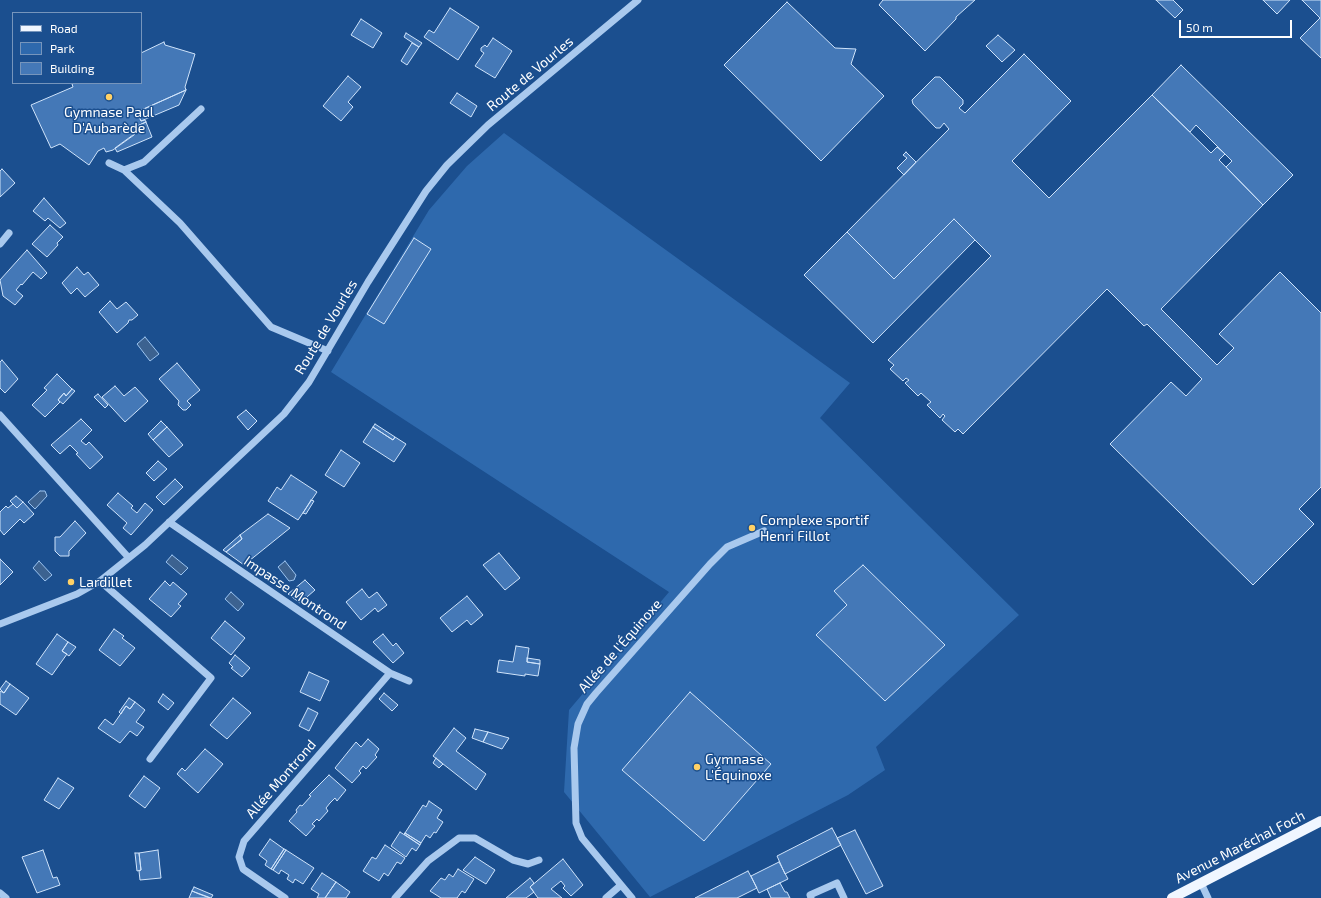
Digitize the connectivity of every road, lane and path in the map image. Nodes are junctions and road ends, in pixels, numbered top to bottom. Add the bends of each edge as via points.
1 (638, 0) edge
2 (201, 108) dead end
3 (108, 163) dead end
4 (124, 170) junction
5 (9, 233) dead end
6 (0, 244) edge
7 (328, 351) junction
8 (0, 415) edge
9 (169, 522) junction
10 (764, 531) dead end
11 (129, 558) junction
12 (100, 581) junction
13 (0, 624) edge
14 (390, 673) junction
15 (409, 681) dead end
16 (150, 760) dead end
17 (1321, 821) edge
18 (540, 860) dead end
19 (1201, 883) junction
20 (621, 885) junction
21 (0, 893) edge
22 (6, 898) edge
23 (285, 898) edge
24 (395, 898) edge
25 (606, 898) edge
26 (632, 898) edge
27 (811, 898) edge
28 (844, 898) edge
29 (1172, 898) edge
30 (1208, 898) edge

1 - 7 street, Route de Vourles via 488,125 447,165 398,233
2 - 4 street via 144,162
3 - 4 street
4 - 7 street via 180,223 271,327
5 - 6 street
7 - 9 street, Route de Vourles via 284,414
8 - 11 street
9 - 11 street, Route de Vourles
9 - 14 street, Impasse Montrond
10 - 20 street, Allée de l'Équinoxe via 728,547 710,564 596,692 580,717 574,741 576,823 582,838
11 - 12 street, Route de Vourles
12 - 13 street, Route de Vourles via 77,594
12 - 16 street via 211,678
14 - 15 street, Impasse Montrond
14 - 23 street, Allée Montrond via 244,842 239,857 242,870
17 - 19 main road, Avenue Maréchal Foch
18 - 24 street via 528,864 513,860 475,838 459,838 428,861
19 - 29 main road, Avenue Maréchal Foch
19 - 30 street
20 - 25 street
20 - 26 street, Allée de l'Équinoxe
21 - 22 street
27 - 28 street via 810,895 837,882

